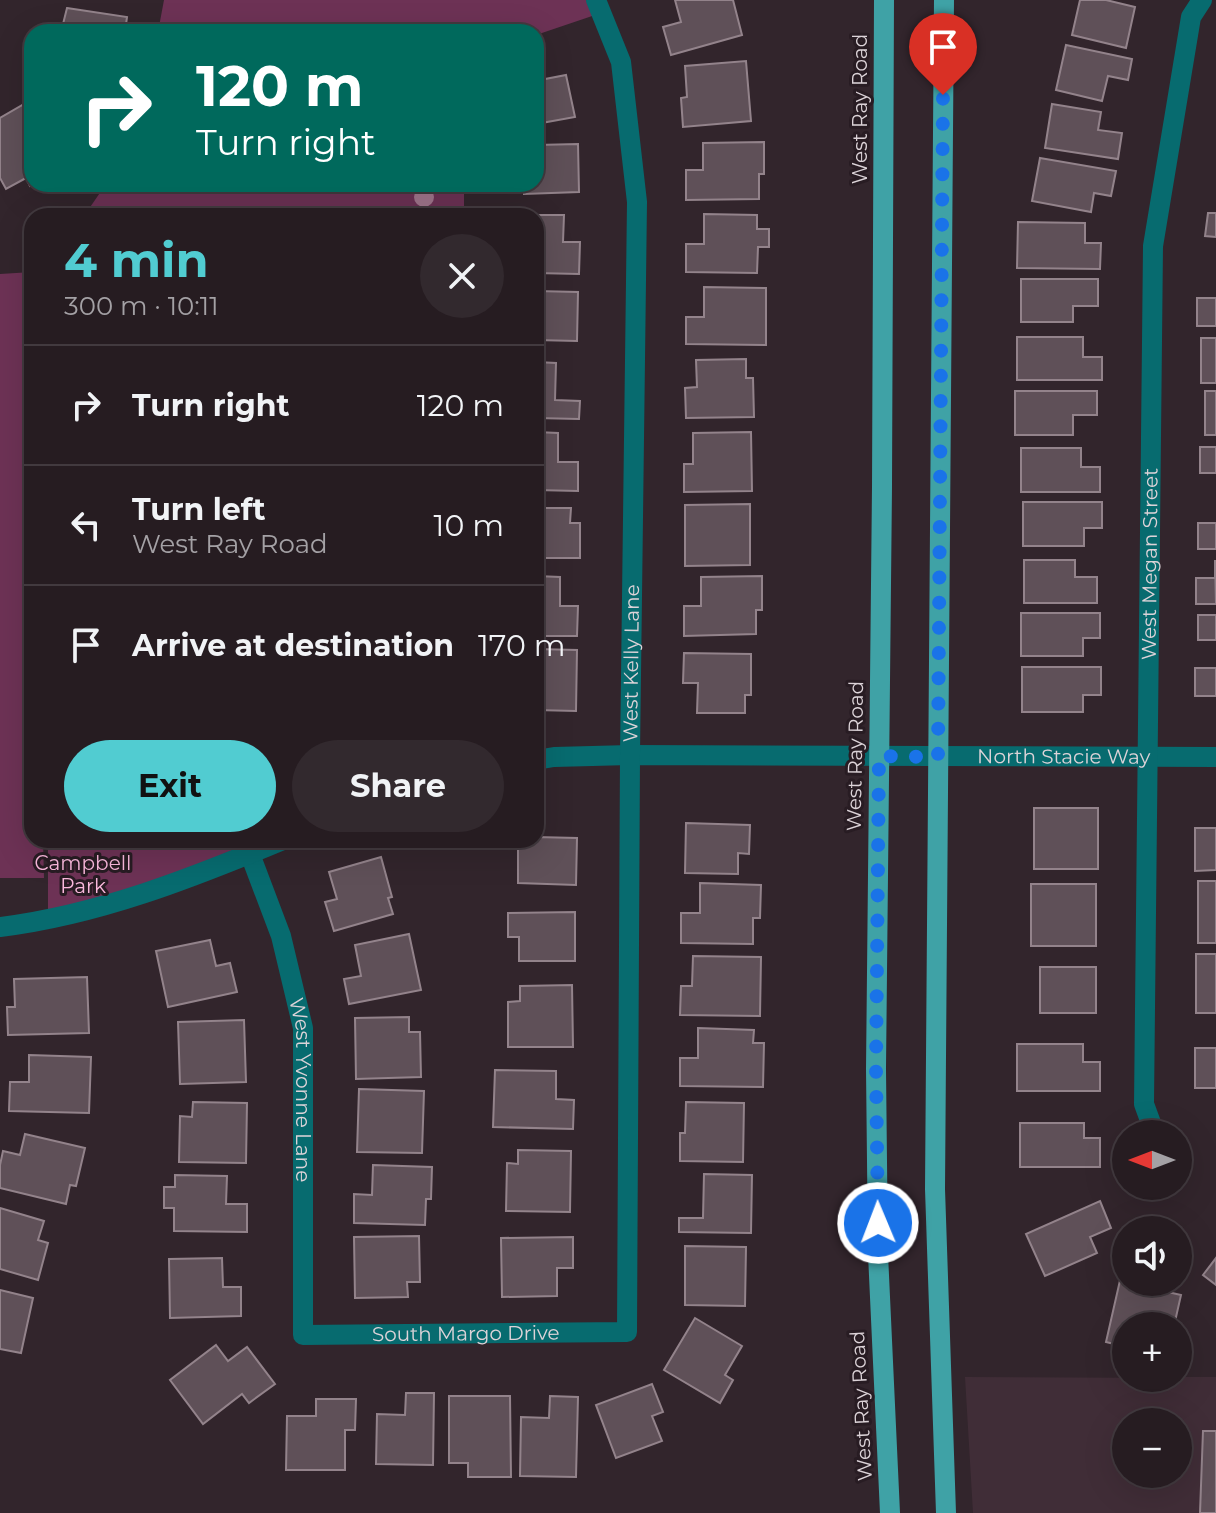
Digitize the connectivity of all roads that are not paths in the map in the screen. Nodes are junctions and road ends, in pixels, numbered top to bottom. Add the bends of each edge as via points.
1 (596, 0) edge
2 (884, 0) edge
3 (944, 0) edge
4 (1202, 0) edge
5 (630, 755) junction
6 (879, 756) junction
7 (938, 757) junction
8 (1216, 757) edge
9 (1148, 758) junction
10 (544, 759) edge
11 (264, 848) edge
12 (250, 854) junction
13 (0, 927) edge
14 (1150, 1120) edge
15 (627, 1332) joint
16 (303, 1335) joint
17 (890, 1513) edge
18 (946, 1513) edge

1 - 5 street, West Kelly Lane via 621,62 637,202
2 - 6 main road, West Ray Road
3 - 7 main road
4 - 9 street, West Megan Street via 1191,17 1153,246
5 - 6 street, North Stacie Way
5 - 10 street, North Stacie Way
5 - 15 street, West Kelly Lane
6 - 7 street, North Stacie Way
6 - 17 main road, West Ray Road via 878,1223
7 - 9 street, North Stacie Way
7 - 18 main road via 935,1189
8 - 9 street, North Stacie Way
9 - 14 street, West Megan Street via 1144,1104
11 - 12 street
12 - 13 street via 138,895 48,921
12 - 16 street, West Yvonne Lane via 281,936 303,1028
15 - 16 street, South Margo Drive

